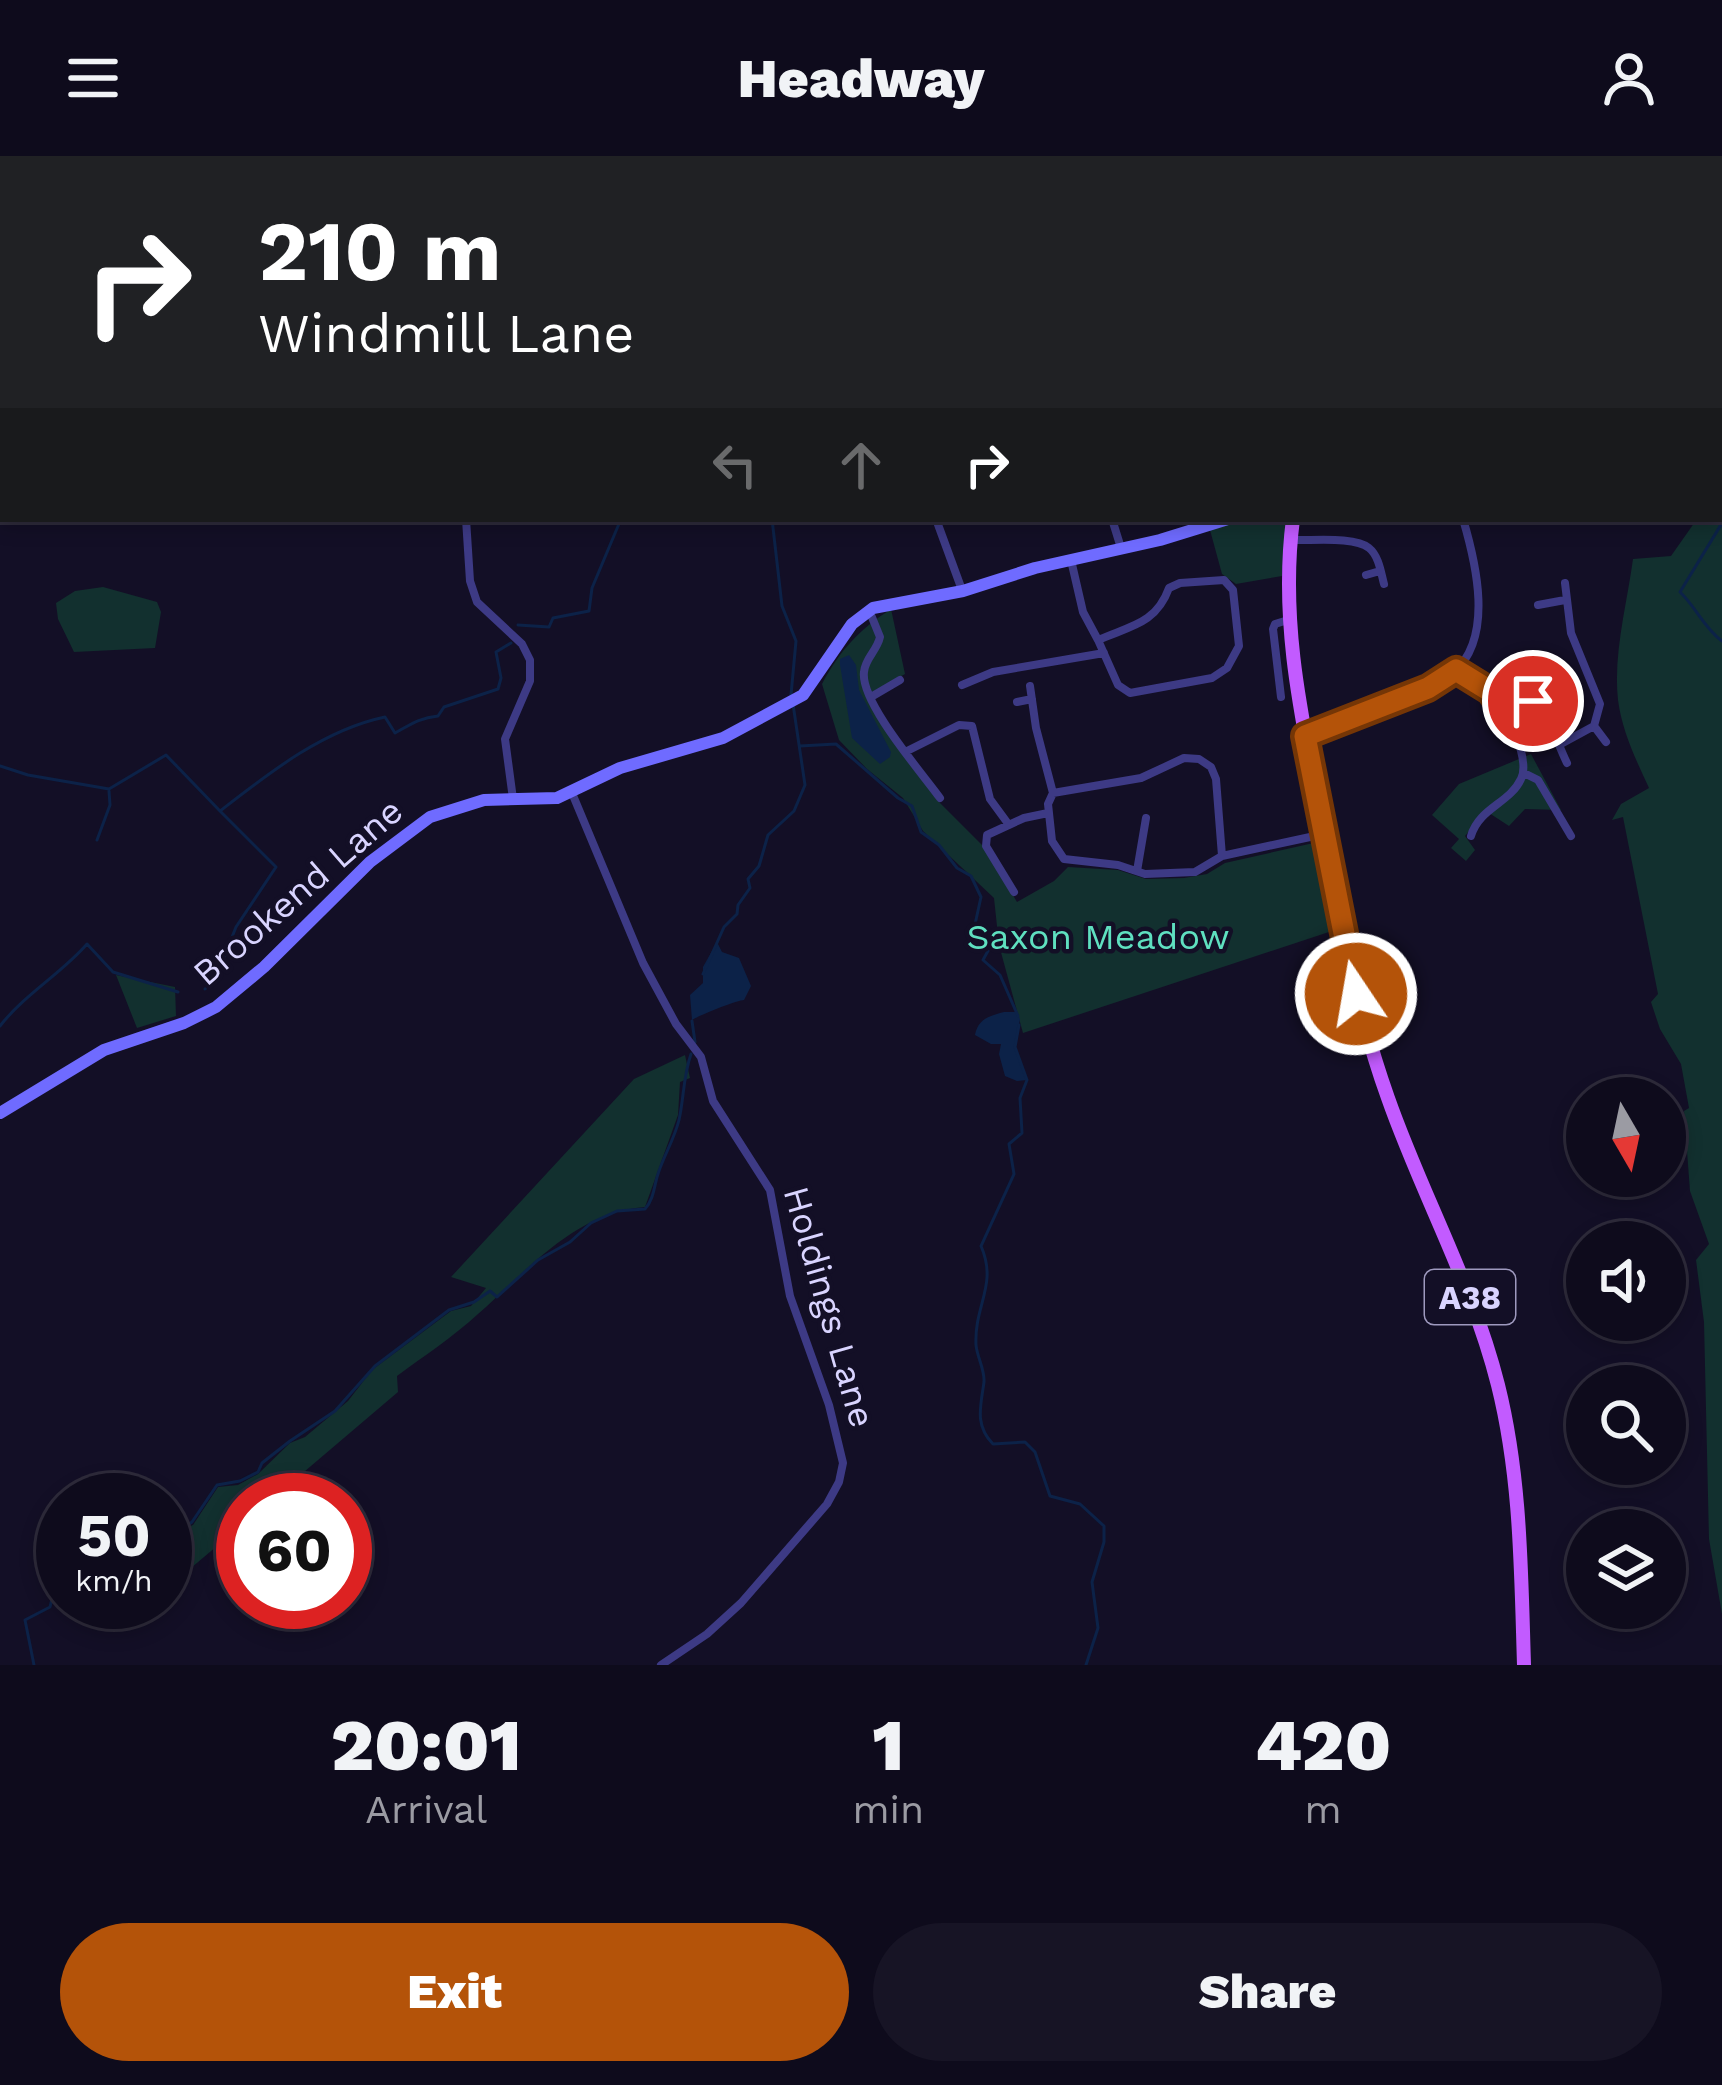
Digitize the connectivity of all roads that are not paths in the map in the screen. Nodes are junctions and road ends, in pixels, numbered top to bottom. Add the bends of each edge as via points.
1 (466, 522) edge
2 (938, 522) edge
3 (1113, 522) edge
4 (1213, 522) edge
5 (1293, 522) edge
6 (1464, 522) edge
7 (1290, 541) junction
8 (1121, 548) junction
9 (1071, 559) junction
10 (1380, 571) junction
11 (1366, 575) dead end
12 (1565, 583) dead end
13 (1384, 584) dead end
14 (962, 591) junction
15 (1564, 600) junction
16 (1538, 605) dead end
17 (869, 610) junction
18 (1288, 620) junction
19 (1098, 640) junction
20 (1104, 653) junction
21 (1456, 670) junction
22 (900, 680) dead end
23 (962, 685) dead end
24 (1030, 686) dead end
25 (869, 693) junction
26 (1281, 697) dead end
27 (1032, 699) junction
28 (1497, 701) junction
29 (1017, 702) dead end
30 (1594, 726) junction
31 (1305, 736) junction
32 (1606, 742) dead end
33 (1559, 745) junction
34 (907, 752) junction
35 (1567, 763) dead end
36 (1524, 773) junction
37 (572, 793) junction
38 (1053, 793) junction
39 (940, 798) dead end
40 (513, 799) junction
41 (1048, 813) junction
42 (1146, 818) dead end
43 (1009, 825) junction
44 (1324, 834) junction
45 (1471, 836) dead end
46 (1571, 836) dead end
47 (1222, 856) junction
48 (1137, 871) junction
49 (1014, 892) dead end
50 (0, 1113) edge
51 (662, 1665) edge
52 (1524, 1665) edge

1 - 40 street via 477,602 530,660 530,681 505,739
2 - 14 street
3 - 8 street
4 - 8 street
5 - 7 main road, A38
6 - 21 street via 1481,601
7 - 10 street via 1362,544
7 - 18 main road, A38
8 - 9 street
9 - 14 street
9 - 19 street
10 - 11 street
10 - 13 street
12 - 15 street
14 - 17 street
15 - 16 street
15 - 30 street via 1600,704
17 - 25 street via 880,637 864,668
17 - 37 street, Brookend Lane via 839,640 812,687 786,705 723,738 620,768
18 - 26 street via 1274,629
18 - 31 main road, A38
19 - 20 street
19 - 20 street via 1153,616 1180,583 1224,580 1233,590 1239,646 1212,678 1130,693
20 - 23 street
21 - 28 street
21 - 31 street
22 - 25 street
24 - 27 street
25 - 34 street
27 - 29 street
27 - 38 street
28 - 33 street via 1528,696
28 - 36 street via 1523,752
30 - 32 street
30 - 33 street
31 - 44 main road, A38
33 - 35 street
34 - 39 street
34 - 43 street via 972,726 990,799
36 - 45 street
36 - 46 street via 1538,780
37 - 40 street, Brookend Lane
37 - 51 street, Holdings Lane via 643,963 700,1058 707,1090 770,1190 790,1297 843,1463 827,1504 741,1603
38 - 41 street
38 - 47 street via 1199,759 1216,779
40 - 50 street, Brookend Lane via 464,804 411,828 225,1001 104,1050
41 - 43 street
41 - 48 street via 1064,859
42 - 48 street
43 - 49 street via 990,832 986,843
44 - 47 street
44 - 52 main road, A38 via 1356,994 1388,1099 1462,1275 1498,1386 1517,1501
47 - 48 street via 1196,872

